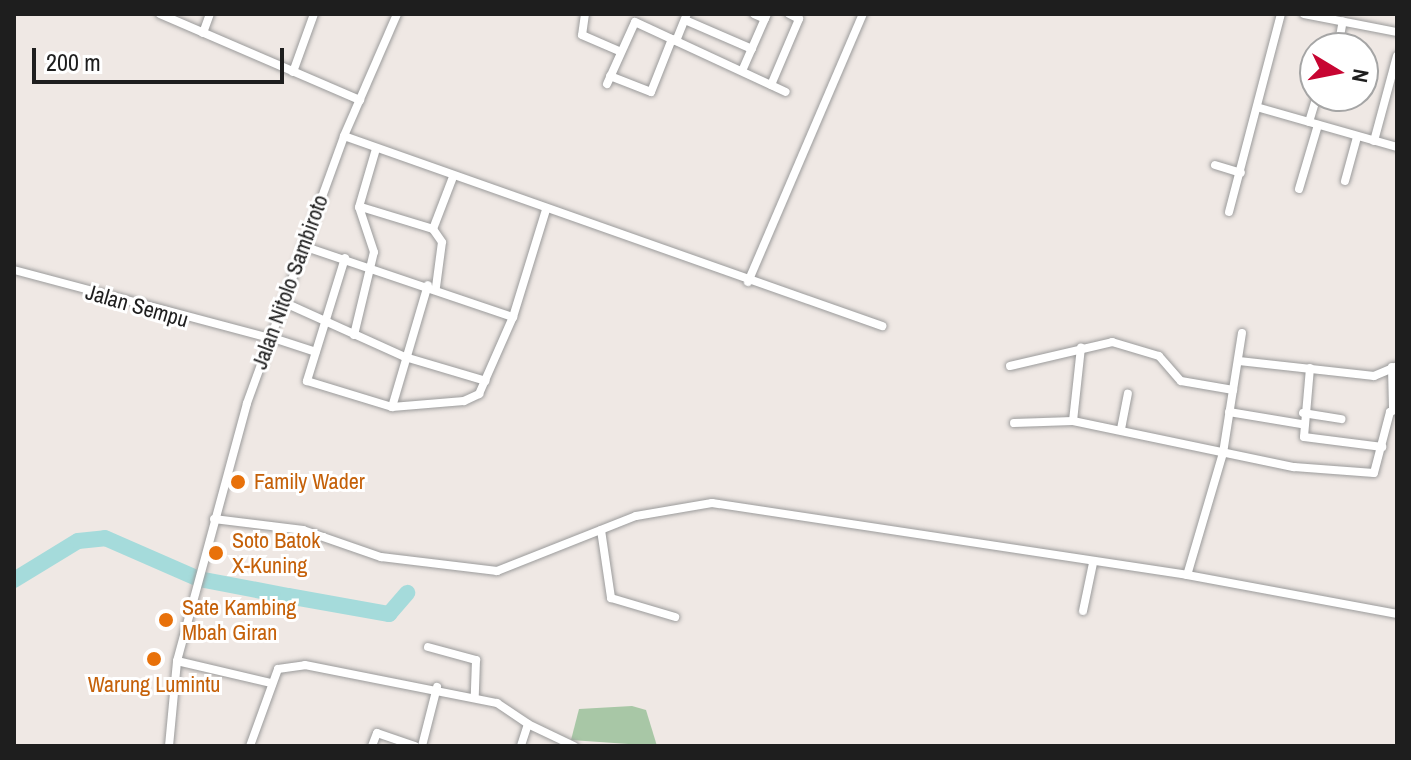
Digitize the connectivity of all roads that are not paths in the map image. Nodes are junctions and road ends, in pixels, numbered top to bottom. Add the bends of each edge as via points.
1 (160, 14) edge
2 (210, 14) edge
3 (314, 14) edge
4 (397, 14) edge
5 (585, 14) edge
6 (754, 14) edge
7 (789, 14) edge
8 (863, 14) edge
9 (1281, 14) edge
10 (1304, 14) edge
11 (766, 16) edge
12 (801, 16) edge
13 (1321, 16) edge
14 (686, 17) edge
15 (1350, 19) edge
16 (1397, 32) edge
17 (203, 33) junction
18 (674, 40) junction
19 (752, 49) junction
20 (619, 51) junction
21 (1397, 56) edge
22 (742, 71) junction
23 (293, 72) junction
24 (771, 85) junction
25 (786, 92) dead end
26 (360, 100) junction
27 (1260, 108) junction
28 (1315, 112) edge
29 (1313, 124) junction
30 (344, 136) junction
31 (1357, 137) junction
32 (1374, 141) junction
33 (1397, 147) edge
34 (376, 149) junction
35 (1215, 165) dead end
36 (1241, 173) junction
37 (453, 177) junction
38 (1345, 181) dead end
39 (1299, 189) dead end
40 (359, 207) junction
41 (546, 210) junction
42 (1229, 212) dead end
43 (433, 229) junction
44 (303, 246) junction
45 (345, 258) junction
46 (372, 267) junction
47 (14, 270) edge
48 (748, 282) junction
49 (432, 286) junction
50 (283, 302) junction
51 (513, 317) junction
52 (325, 324) junction
53 (882, 326) dead end
54 (1242, 333) dead end
55 (354, 335) junction
56 (267, 341) junction
57 (1081, 347) junction
58 (316, 352) junction
59 (405, 357) junction
60 (1239, 361) junction
61 (1010, 366) dead end
62 (1395, 366) edge
63 (1310, 368) junction
64 (486, 381) junction
65 (1233, 390) junction
66 (1128, 394) dead end
67 (392, 407) junction
68 (1395, 409) edge
69 (1229, 412) junction
70 (1303, 413) junction
71 (1342, 419) dead end
72 (1073, 421) junction
73 (1014, 423) dead end
74 (1301, 424) junction
75 (1121, 429) junction
76 (1382, 447) junction
77 (1223, 453) junction
78 (214, 519) junction
79 (601, 530) junction
80 (1093, 563) junction
81 (1187, 575) junction
82 (1083, 611) dead end
83 (1397, 614) edge
84 (675, 617) dead end
85 (428, 647) dead end
86 (177, 661) junction
87 (271, 683) junction
88 (437, 687) junction
89 (475, 697) junction
90 (528, 724) junction
91 (169, 745) edge
92 (181, 746) edge
93 (250, 746) edge
94 (372, 746) edge
95 (415, 746) edge
96 (422, 746) edge
97 (521, 746) edge
98 (574, 746) edge

1 - 17 street
2 - 17 street
3 - 23 street
4 - 26 street, Jalan Nitolo Sambiroto
5 - 20 street via 582,35
6 - 11 street
7 - 12 street
8 - 48 street
9 - 27 street
10 - 13 street
11 - 19 street
12 - 24 street
13 - 15 street
14 - 18 street
14 - 19 street
15 - 16 street
17 - 23 street
18 - 20 street via 631,22
18 - 20 street via 651,92 609,80
18 - 22 street
19 - 22 street
21 - 32 street
22 - 24 street
23 - 26 street
24 - 25 street
26 - 30 street, Jalan Nitolo Sambiroto
27 - 29 street
27 - 36 street
28 - 29 street
29 - 31 street
29 - 39 street
30 - 34 street
30 - 44 street, Jalan Nitolo Sambiroto
31 - 32 street
31 - 38 street
32 - 33 street
34 - 37 street
34 - 40 street
35 - 36 street
36 - 42 street
37 - 41 street
37 - 43 street
40 - 43 street
40 - 46 street via 375,243
41 - 48 street
41 - 51 street
43 - 49 street via 442,242
44 - 45 street
44 - 50 street, Jalan Nitolo Sambiroto
45 - 46 street
45 - 52 street
46 - 49 street
46 - 55 street
47 - 56 street, Jalan Sempu
48 - 53 street
49 - 51 street
49 - 59 street
50 - 52 street
50 - 56 street, Jalan Nitolo Sambiroto
51 - 64 street
52 - 55 street
52 - 58 street
54 - 60 street
55 - 59 street
56 - 58 street, Jalan Sempu
56 - 78 street, Jalan Nitolo Sambiroto
57 - 61 street
57 - 65 street via 1117,342 1159,356 1181,381
57 - 72 street
58 - 67 street via 307,381
59 - 64 street
59 - 67 street
60 - 63 street
60 - 65 street
62 - 63 street via 1374,376
62 - 68 street
63 - 70 street
64 - 67 street via 464,401
65 - 69 street
66 - 75 street
68 - 76 street
69 - 74 street
69 - 77 street
70 - 71 street
70 - 74 street
72 - 73 street
72 - 75 street
74 - 76 street via 1306,439
75 - 77 street
76 - 77 street via 1374,473
77 - 81 street
78 - 79 street via 303,530 381,557 497,571
78 - 86 street, Jalan Nitolo Sambiroto
79 - 80 street via 676,505 712,503
79 - 84 street via 611,598
80 - 81 street
80 - 82 street
81 - 83 street
85 - 89 street via 476,660
86 - 87 street
86 - 91 street, Jalan Nitolo Sambiroto
87 - 88 street via 282,667 305,665
87 - 93 street
88 - 89 street
88 - 96 street
89 - 90 street
90 - 97 street
90 - 98 street
91 - 92 street
94 - 95 street via 377,733

